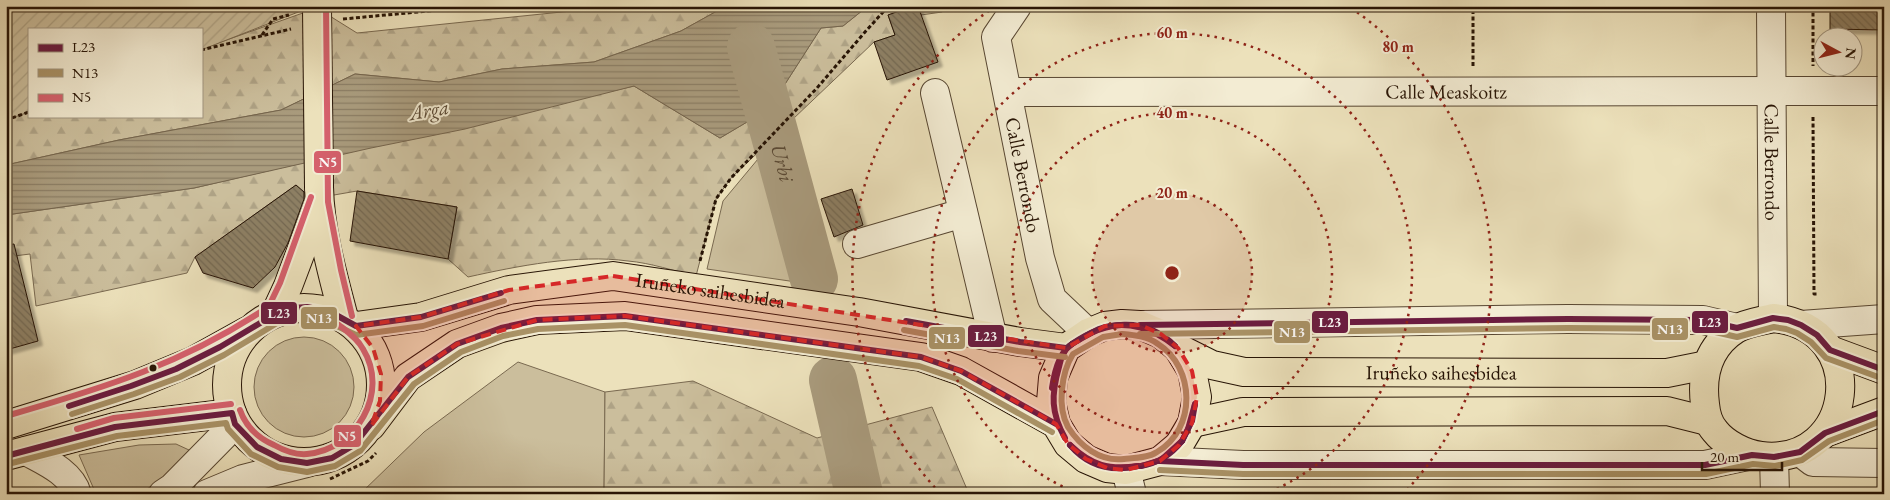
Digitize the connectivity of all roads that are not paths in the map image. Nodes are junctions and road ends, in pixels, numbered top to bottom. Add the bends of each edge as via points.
1 (1017, 6) edge
2 (1771, 6) edge
3 (322, 12) edge
4 (1771, 91) junction
5 (1884, 91) edge
6 (1008, 92) junction
7 (935, 93) dead end
8 (319, 195) junction
9 (963, 213) junction
10 (857, 244) dead end
11 (276, 312) junction
12 (1773, 318) junction
13 (1884, 319) edge
14 (350, 322) junction
15 (1140, 325) junction
16 (1801, 325) junction
17 (1738, 328) junction
18 (249, 330) junction
19 (993, 338) junction
20 (1077, 340) junction
21 (1178, 348) junction
22 (1830, 350) junction
23 (1706, 365) junction
24 (1884, 370) edge
25 (1884, 411) edge
26 (234, 419) junction
27 (1707, 421) junction
28 (1192, 423) junction
29 (1056, 424) junction
30 (6, 425) edge
31 (1825, 433) junction
32 (376, 437) junction
33 (16, 453) edge
34 (1775, 455) junction
35 (1160, 461) junction
36 (307, 463) junction
37 (1884, 463) edge
38 (1129, 482) edge
39 (77, 494) edge
40 (163, 494) edge
41 (207, 494) edge
42 (1775, 494) edge

1 - 6 street, Calle Berrondo via 996,37
2 - 4 street, Calle Berrondo
3 - 8 main road, bridge
4 - 5 street, Calle Measkoitz
4 - 6 street, Calle Measkoitz
4 - 12 street, Calle Berrondo
6 - 20 street, Calle Berrondo via 1040,258 1052,299
7 - 9 street
8 - 11 main road
8 - 14 main road via 332,272
9 - 10 street
9 - 19 street
11 - 14 main road via 299,307 322,309
11 - 18 main road
12 - 16 main road
12 - 17 main road
13 - 16 street
14 - 19 main road, Iruñeko saihesbidea via 421,317 509,290 613,276 859,312
14 - 32 main road via 373,348 382,374
15 - 17 street via 1586,319 1703,320
15 - 20 main road via 1105,326
15 - 21 main road via 1161,334
16 - 22 main road via 1818,335
17 - 23 main road via 1718,343
18 - 26 main road via 233,355 227,384
18 - 30 main road via 193,361 135,385
19 - 20 main road, Iruñeko saihesbidea
20 - 29 main road via 1053,378 1051,402
21 - 23 main road, Iruñeko saihesbidea via 1212,365 1244,372 1667,373
21 - 28 main road via 1192,370 1197,397
22 - 24 main road
22 - 31 main road via 1840,377 1839,407
23 - 27 main road via 1702,386
25 - 31 main road
26 - 33 main road via 116,427
26 - 36 main road via 257,447 281,459
26 - 40 street
27 - 28 main road, Iruñeko saihesbidea via 1667,411 1243,412
27 - 34 main road via 1732,445
28 - 35 main road via 1179,445
29 - 32 main road, Iruñeko saihesbidea via 961,371 921,357 625,316 537,320 501,328 457,344 408,377
29 - 38 main road via 1068,444 1086,459
31 - 34 main road
32 - 36 main road via 332,458
33 - 39 street via 51,465 67,477
34 - 35 street via 1705,465 1243,465
34 - 37 street via 1813,462
34 - 42 street
35 - 38 main road
36 - 41 street via 243,479

